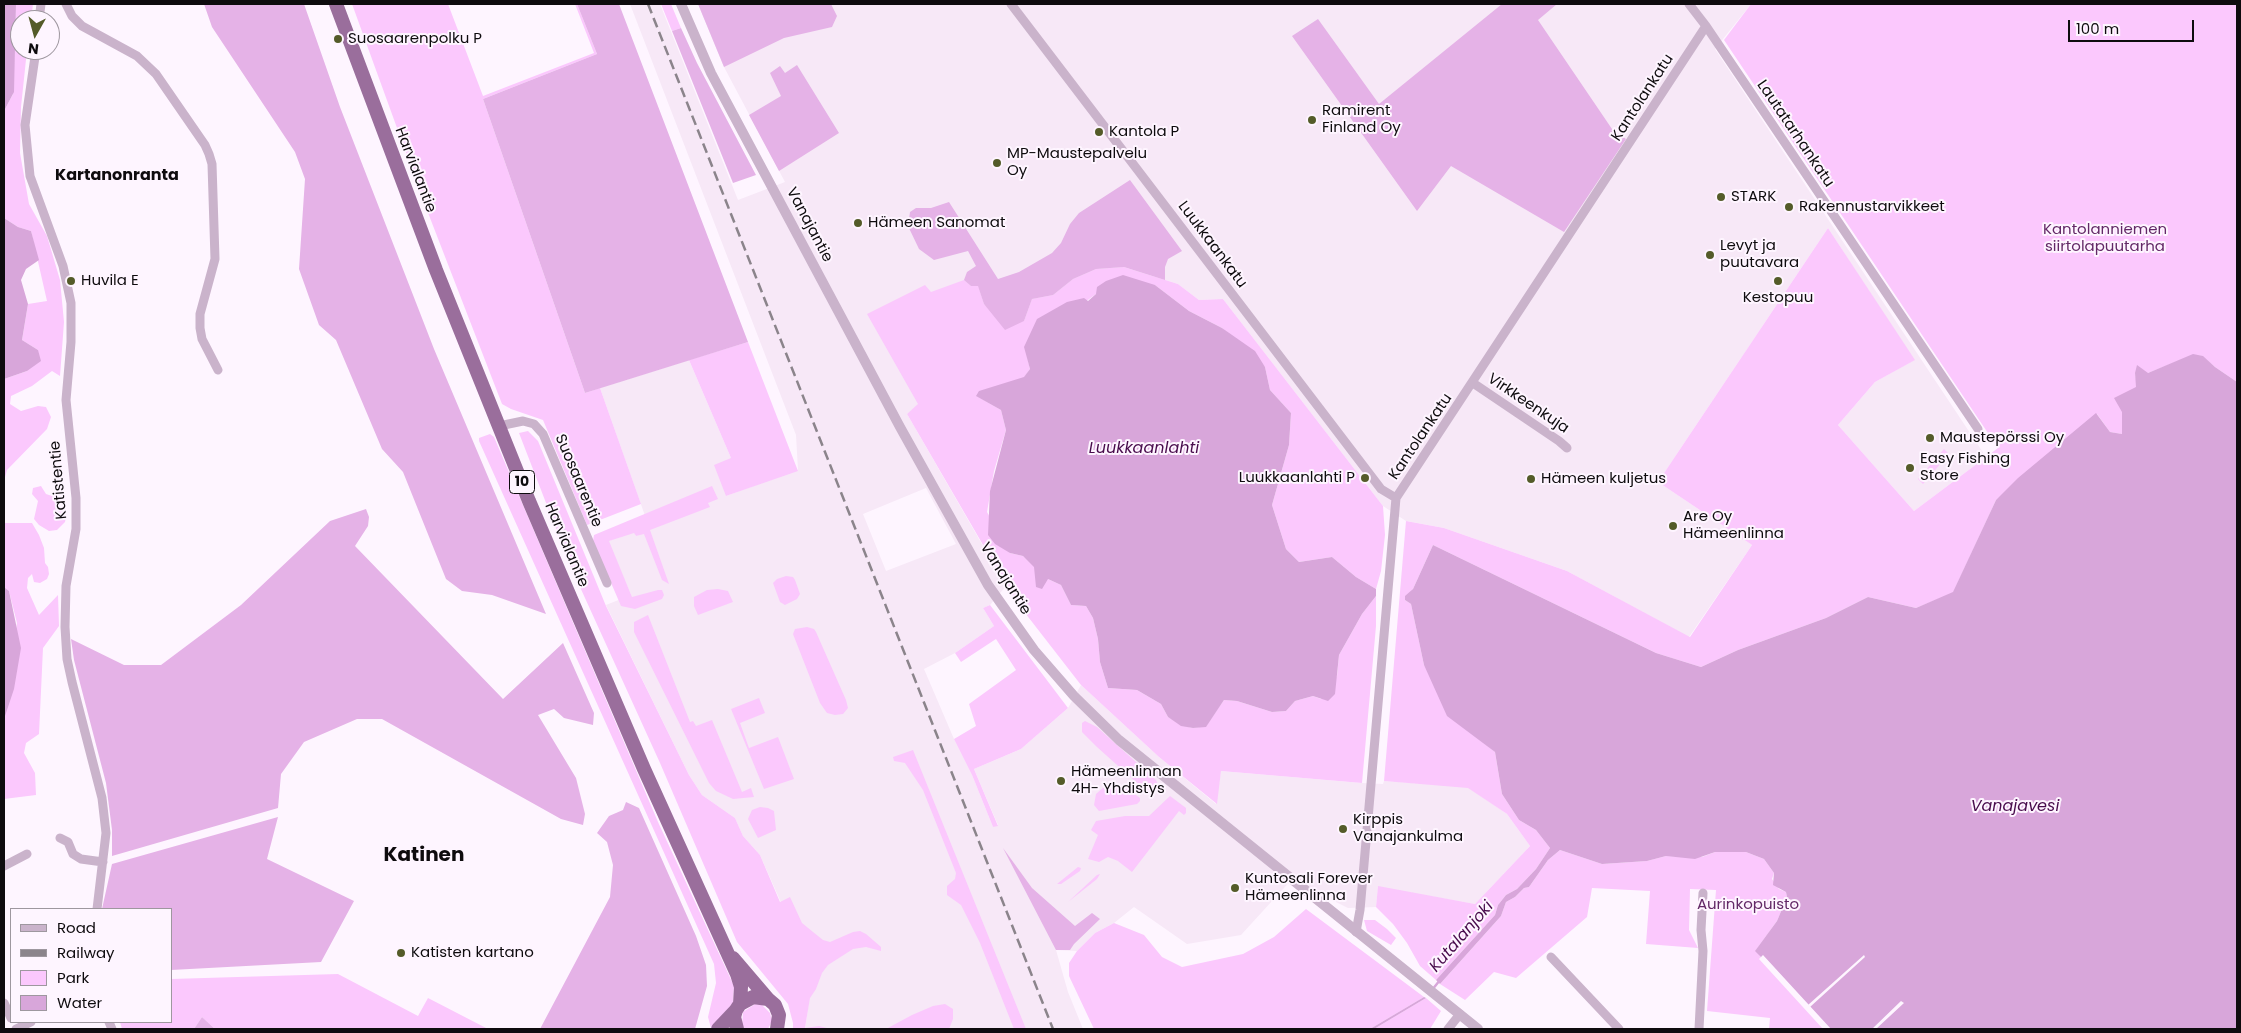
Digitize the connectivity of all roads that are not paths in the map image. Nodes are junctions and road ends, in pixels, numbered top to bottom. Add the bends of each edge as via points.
1 (66, 4) edge
2 (336, 4) edge
3 (681, 4) edge
4 (1011, 4) edge
5 (1689, 4) edge
6 (1706, 26) junction
7 (35, 60) edge
8 (218, 370) dead end
9 (1473, 383) junction
10 (499, 426) junction
11 (1978, 429) dead end
12 (1567, 448) dead end
13 (1396, 498) junction
14 (607, 583) dead end
15 (60, 838) dead end
16 (27, 854) dead end
17 (103, 862) junction
18 (4, 866) edge
19 (1703, 893) dead end
20 (97, 908) edge
21 (1356, 932) junction
22 (728, 952) junction
23 (1551, 957) dead end
24 (768, 999) junction
25 (4, 1003) edge
26 (738, 1007) junction
27 (1460, 1014) junction
28 (10, 1016) edge
29 (29, 1023) edge
30 (16, 1029) edge
31 (718, 1029) edge
32 (737, 1029) edge
33 (777, 1029) edge
34 (1448, 1029) edge
35 (1478, 1029) edge
36 (1619, 1029) edge
37 (1699, 1029) edge

1 - 8 street via 82,26 136,56 152,70 205,144 212,164 215,259 200,314 200,328
2 - 10 highway, Harvialantie / 10 via 436,270
3 - 21 street, Vanajantie via 711,73 878,387 988,585 1020,630 1068,690 1119,740
4 - 13 street, Luukkaankatu via 1381,489
5 - 6 street, Lautatarhankatu
6 - 9 street, Kantolankatu
6 - 11 street, Lautatarhankatu
7 - 17 street, Katistentie via 25,125 30,176 63,266 70,303 71,342 66,400 76,529 66,586 67,659 102,798 106,832
9 - 12 street, Virkkeenkuja
9 - 13 street, Kantolankatu
10 - 14 street, Suosaarentie via 523,421 534,424 543,434
10 - 22 highway, Harvialantie / 10 via 640,760
13 - 21 street, Kantolankatu
15 - 17 street via 68,842 74,854 81,859
16 - 18 street
17 - 20 street, Katistentie
19 - 37 street
21 - 27 street, Vanajantie
22 - 24 highway, Harvialantie / 10
22 - 26 highway, Harvialantie / 10 via 741,987
23 - 36 street
24 - 26 highway via 753,996
24 - 33 highway, 10 via 777,1010
25 - 28 street
26 - 31 highway
26 - 32 highway, 10 via 734,1017
27 - 34 street
27 - 35 street, Vanajantie
29 - 30 street

